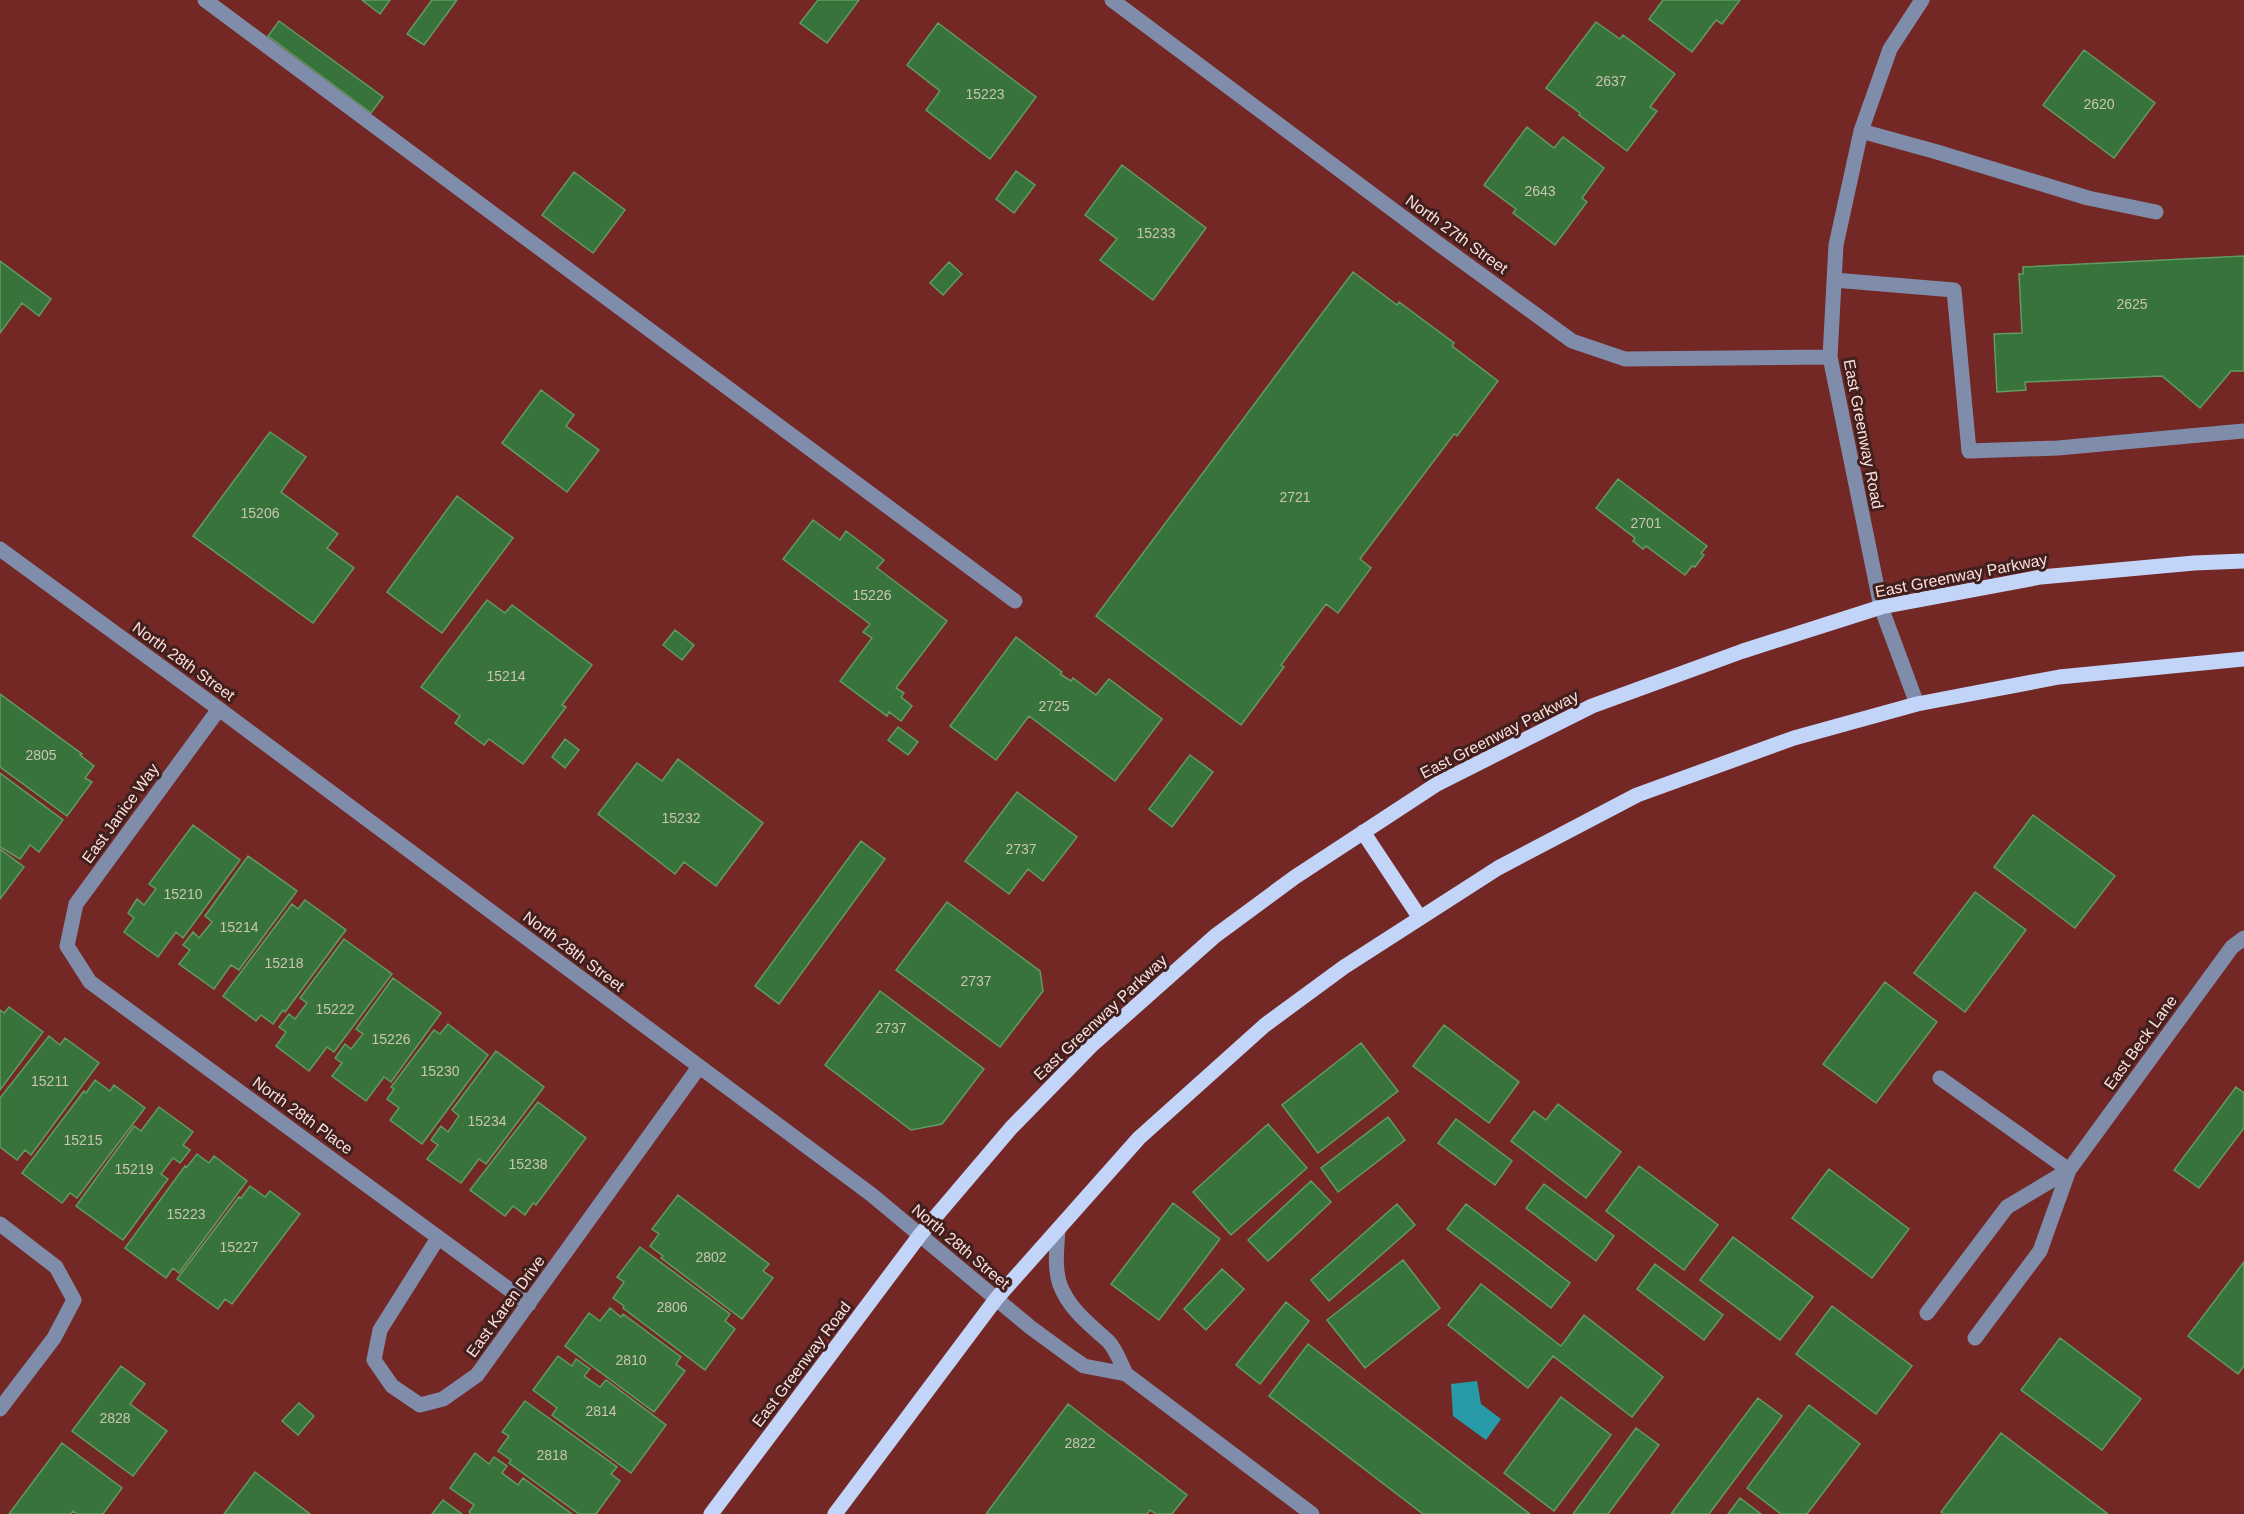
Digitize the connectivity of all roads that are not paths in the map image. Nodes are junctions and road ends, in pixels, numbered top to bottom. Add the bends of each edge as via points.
1 (205, 0) edge
2 (1112, 0) edge
3 (1922, 0) edge
4 (1861, 131) junction
5 (2156, 212) dead end
6 (1834, 280) junction
7 (1830, 357) junction
8 (2244, 431) edge
9 (0, 549) edge
10 (2244, 561) edge
11 (1015, 601) dead end
12 (1881, 608) junction
13 (2244, 659) edge
14 (1917, 704) junction
15 (219, 709) junction
16 (1363, 832) junction
17 (1420, 918) junction
18 (2244, 938) edge
19 (67, 946) joint
20 (699, 1067) junction
21 (1940, 1078) dead end
22 (2069, 1170) junction
23 (0, 1224) edge
24 (1058, 1229) junction
25 (920, 1235) junction
26 (438, 1238) junction
27 (996, 1299) junction
28 (529, 1304) junction
29 (1927, 1313) dead end
30 (1975, 1338) dead end
31 (1126, 1374) junction
32 (0, 1408) edge
33 (711, 1514) edge
34 (835, 1514) edge
35 (1312, 1514) edge

1 - 11 street
2 - 7 street, North 27th Street via 1572,340 1625,359
3 - 4 street, East Greenway Road via 1890,49
4 - 5 street via 2088,198
4 - 6 street, East Greenway Road via 1836,245
6 - 7 street, East Greenway Road
6 - 8 street via 1954,290 1969,451 2058,448
7 - 12 street, East Greenway Road
9 - 15 street, North 28th Street
10 - 12 main road, East Greenway Parkway via 2041,577
12 - 14 street, East Greenway Road
12 - 16 main road, East Greenway Parkway via 1743,651 1592,706 1437,784
13 - 14 main road via 2059,677
14 - 17 main road via 1794,738 1637,795 1498,868
15 - 19 street, East Janice Way via 76,904
15 - 20 street, North 28th Street
16 - 17 main road
16 - 25 main road, East Greenway Parkway via 1215,936 1100,1038 1011,1128
17 - 24 main road via 1265,1025 1139,1138
18 - 22 street, East Beck Lane via 2232,947
19 - 26 street, North 28th Place via 90,982
20 - 25 street, North 28th Street
20 - 28 street, East Karen Drive
21 - 22 street
22 - 29 street via 2007,1207
22 - 30 street via 2040,1251
23 - 32 street via 56,1267 74,1300 54,1338
24 - 27 main road
24 - 31 street, North 28th Street via 1060,1284 1073,1308 1109,1343
25 - 27 street, North 28th Street
25 - 33 main road, East Greenway Road
26 - 28 street, North 28th Place
26 - 28 street, East Karen Drive via 380,1329 374,1360 392,1386 420,1405 443,1399 477,1375
27 - 31 street, North 28th Street via 1084,1366
27 - 34 main road
31 - 35 street, North 28th Street

